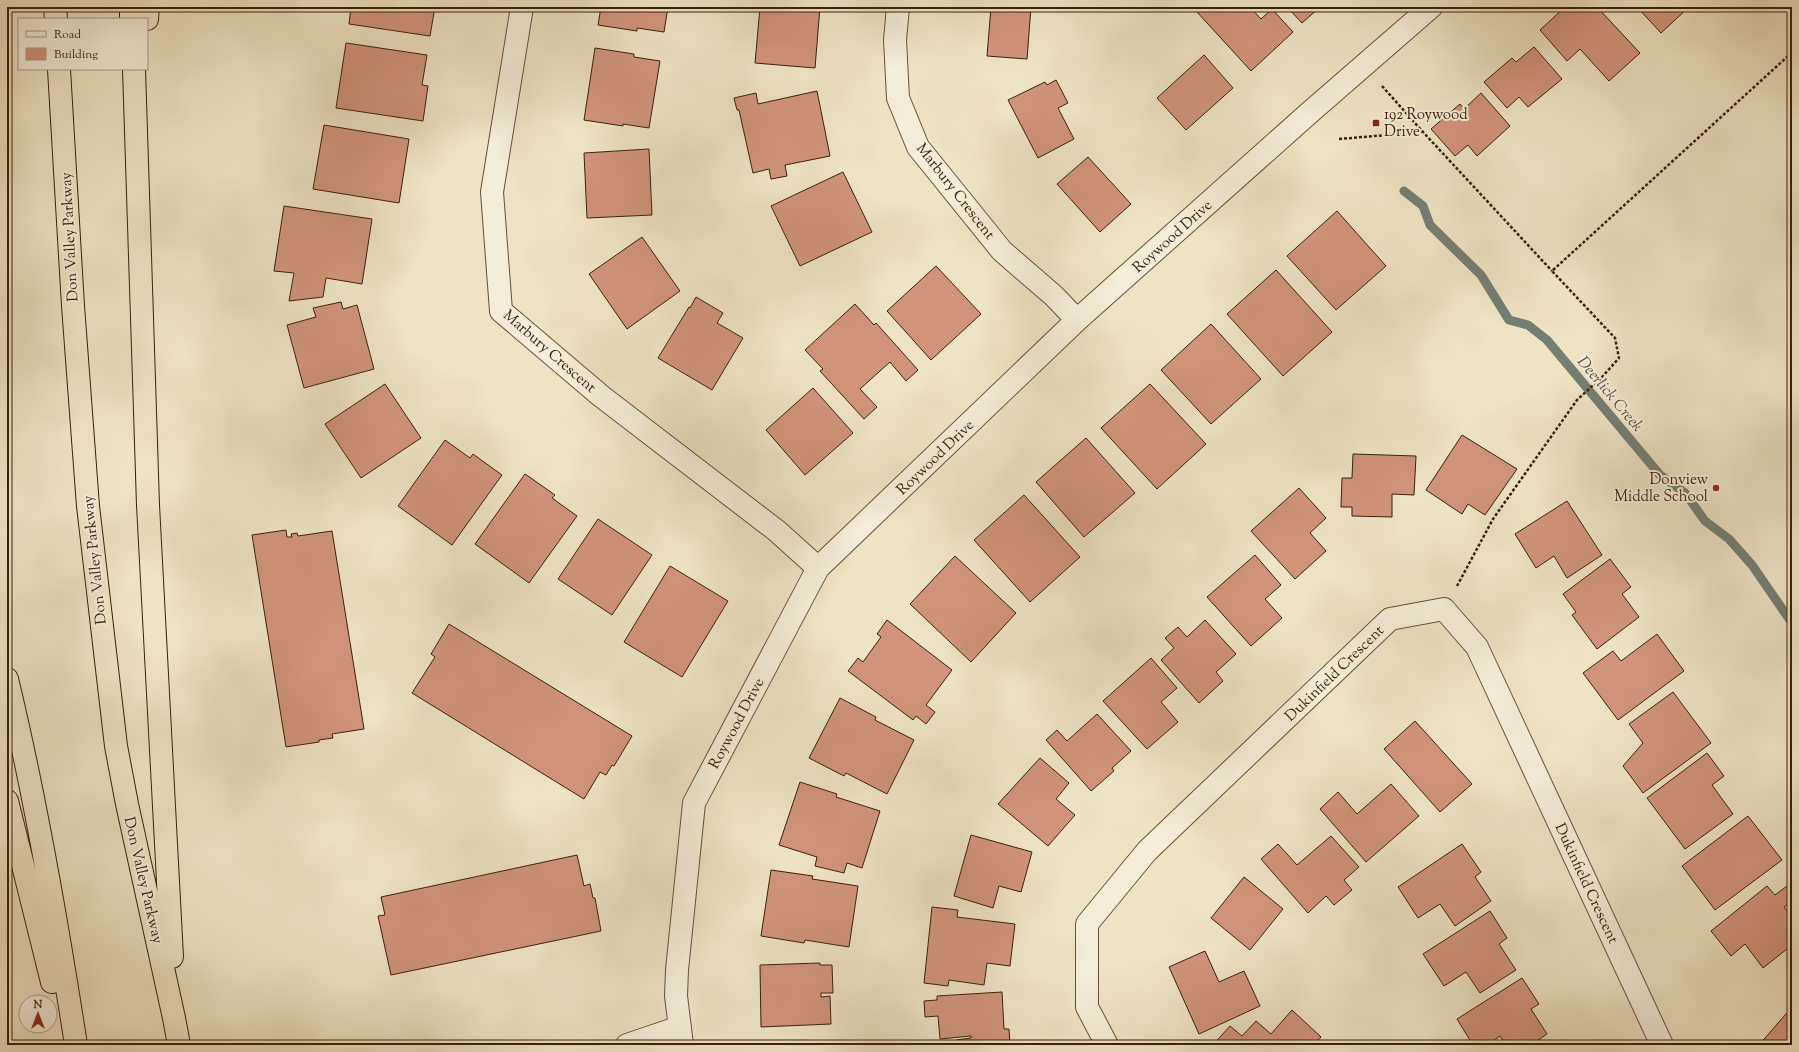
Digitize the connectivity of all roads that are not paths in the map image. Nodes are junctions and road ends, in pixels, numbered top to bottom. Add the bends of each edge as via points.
1 (55, 7) edge
2 (131, 7) edge
3 (148, 7) edge
4 (522, 7) edge
5 (898, 7) edge
6 (1431, 7) edge
7 (56, 18) edge
8 (132, 18) edge
9 (147, 18) edge
10 (59, 70) edge
11 (134, 70) edge
12 (143, 70) edge
13 (138, 144) junction
14 (1077, 320) junction
15 (818, 568) junction
16 (7, 678) edge
17 (7, 801) edge
18 (174, 1018) junction
19 (681, 1036) edge
20 (67, 1045) edge
21 (76, 1045) edge
22 (179, 1045) edge
23 (627, 1045) edge
24 (1107, 1045) edge
25 (1662, 1045) edge

1 - 7 highway
2 - 8 highway
3 - 9 highway
4 - 15 street, Marbury Crescent via 492,192 501,311 601,396 777,530
5 - 14 street, Marbury Crescent via 895,40 898,98 918,147 1002,251 1054,296
6 - 14 street, Roywood Drive
10 - 18 highway, Don Valley Parkway via 88,506 116,746
11 - 13 highway
12 - 13 highway
13 - 18 highway via 148,505
14 - 15 street, Roywood Drive
15 - 19 street, Roywood Drive via 694,803 677,970 676,996
16 - 21 highway via 23,743 49,877
17 - 20 highway
18 - 22 highway, Don Valley Parkway
19 - 23 street
24 - 25 street, Dukinfield Crescent via 1087,1007 1087,924 1148,851 1390,619 1444,609 1476,647

